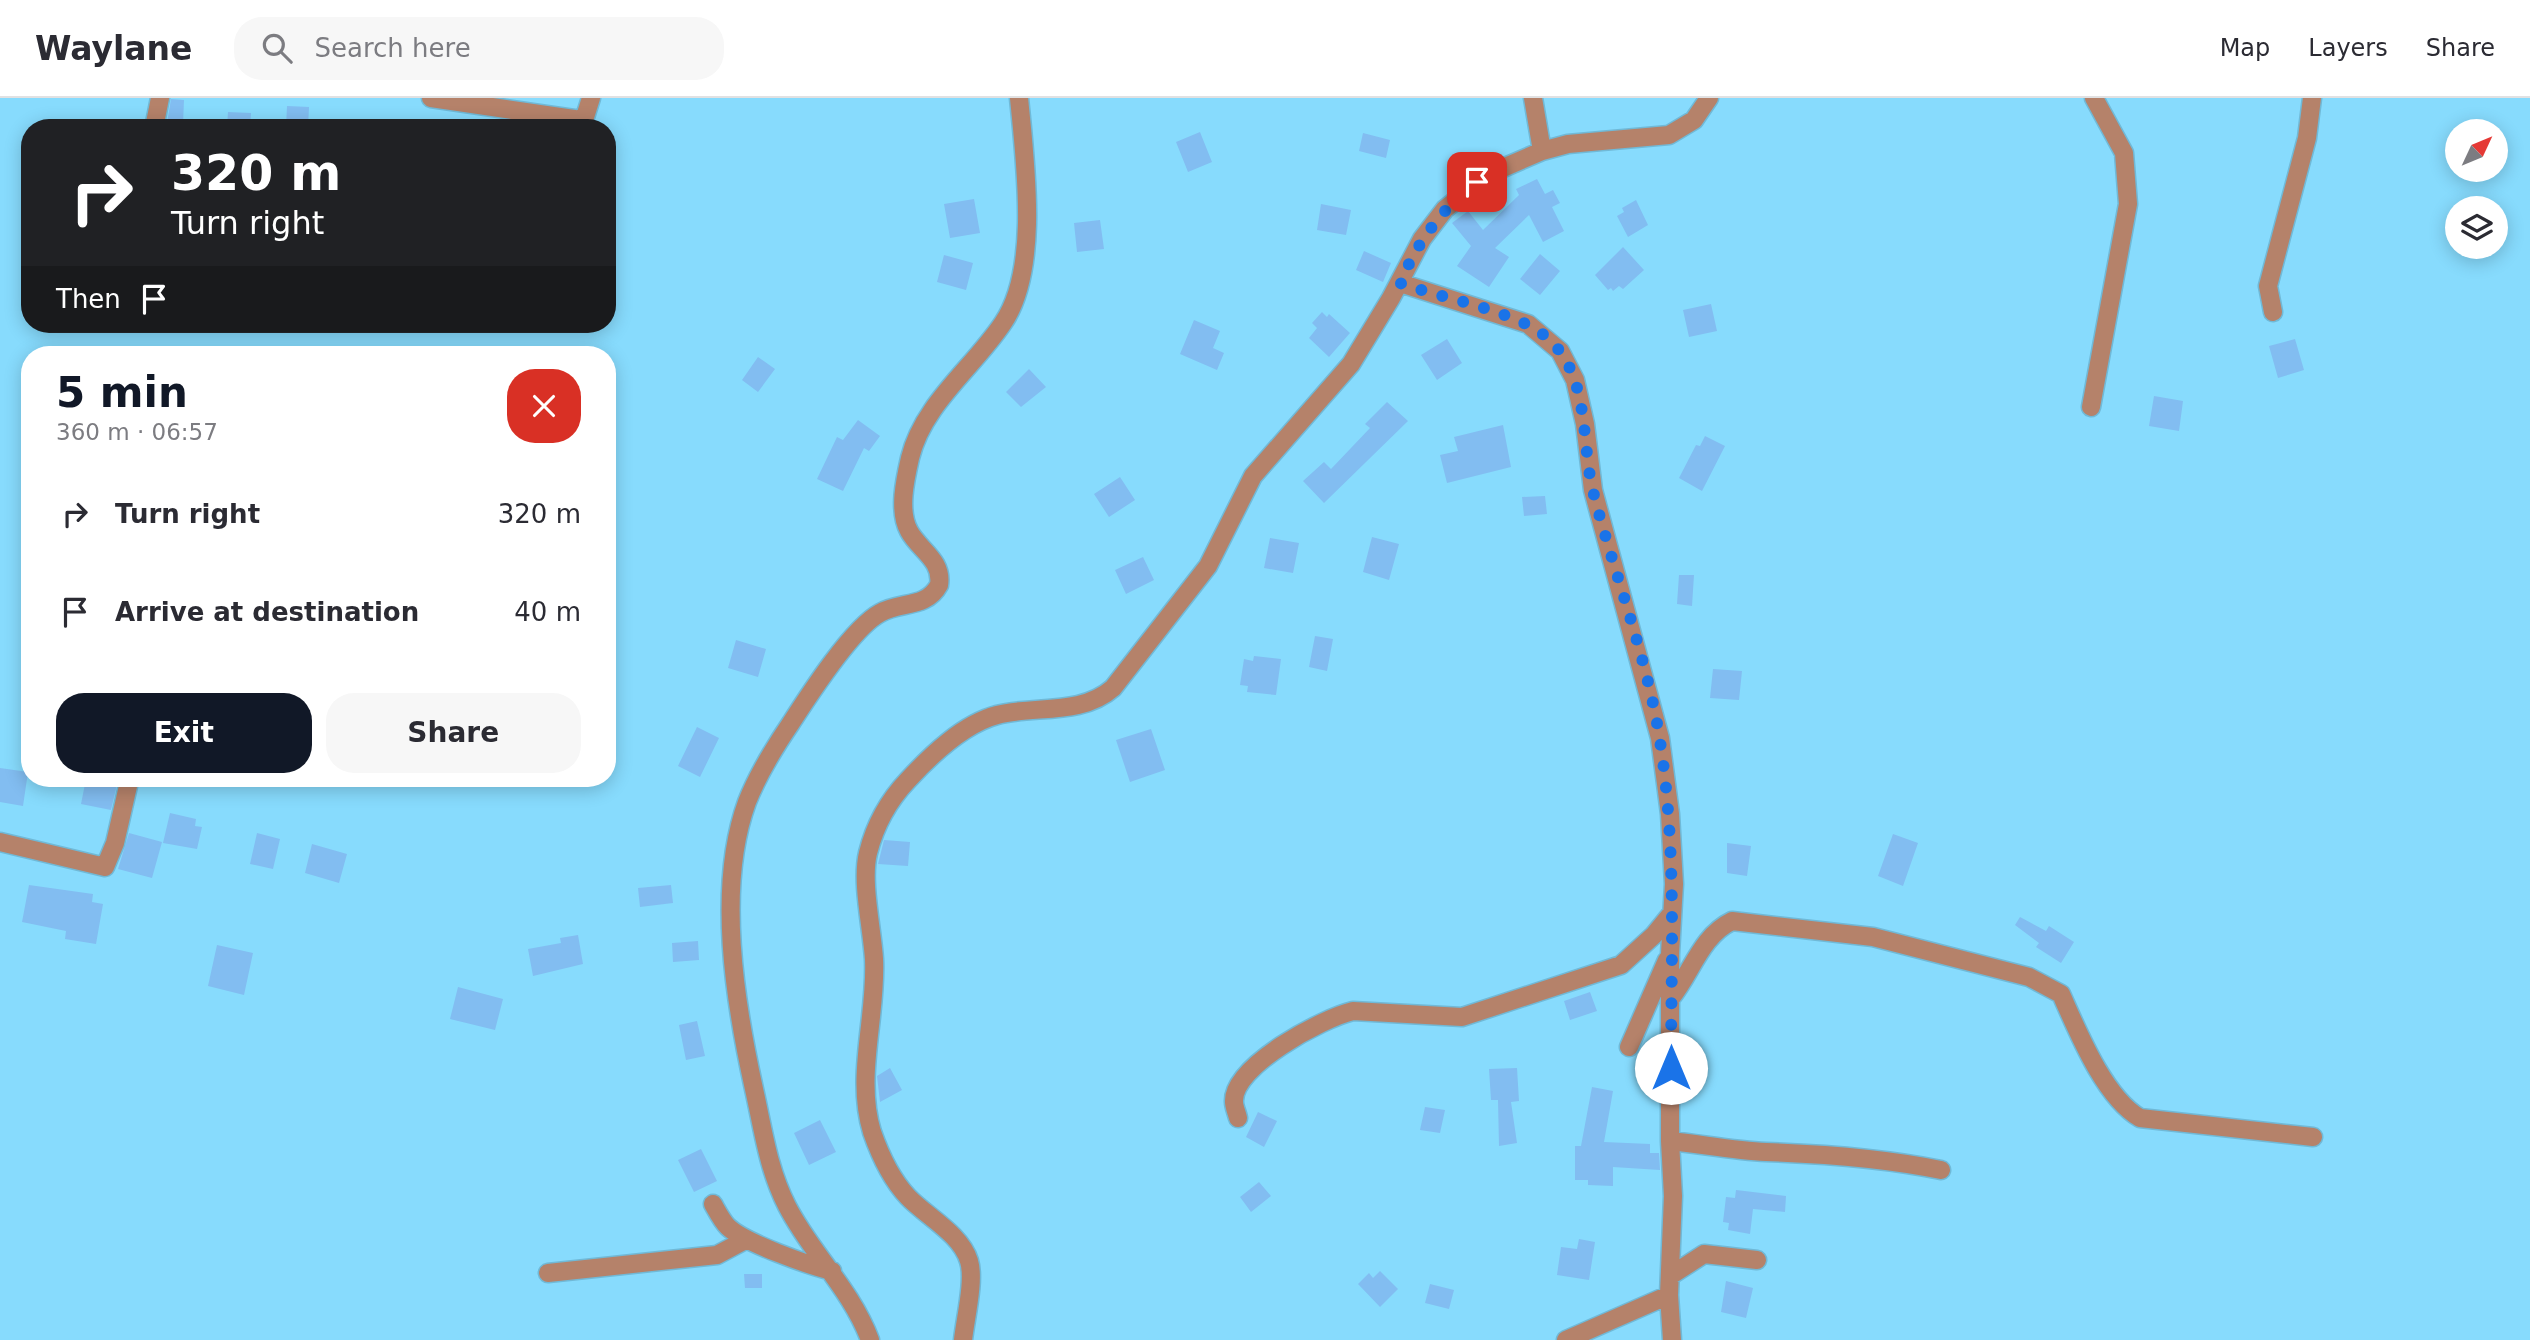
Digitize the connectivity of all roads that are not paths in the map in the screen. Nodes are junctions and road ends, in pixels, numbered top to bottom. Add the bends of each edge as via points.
1 (160, 98) edge
2 (431, 98) edge
3 (591, 98) edge
4 (1019, 98) edge
5 (1533, 98) edge
6 (1709, 98) edge
7 (2094, 98) edge
8 (2312, 98) edge
9 (156, 119) edge
10 (568, 119) edge
11 (583, 119) edge
12 (1542, 151) junction
13 (1400, 283) junction
14 (2273, 312) dead end
15 (2091, 407) dead end
16 (128, 787) edge
17 (0, 842) edge
18 (1672, 913) junction
19 (1670, 954) junction
20 (1671, 998) junction
21 (1629, 1046) dead end
22 (1238, 1118) dead end
23 (2313, 1137) dead end
24 (1670, 1141) junction
25 (1941, 1170) dead end
26 (713, 1204) dead end
27 (747, 1238) junction
28 (1757, 1260) dead end
29 (832, 1271) junction
30 (548, 1273) dead end
31 (1670, 1276) junction
32 (1669, 1295) junction
33 (870, 1340) edge
34 (962, 1340) edge
35 (1566, 1340) edge
36 (1672, 1340) edge

1 - 9 street
2 - 10 street
3 - 11 street
4 - 29 street via 1025,216 1019,291 1002,324 916,435 903,498 908,531 939,571 939,585 928,598 887,609 864,625 764,765 739,831 731,929 733,967 763,1138 787,1205
5 - 12 street
6 - 12 street via 1693,120 1669,135 1569,144
7 - 15 street via 2124,153 2128,204
8 - 14 street via 2307,138 2268,286
12 - 13 street via 1489,174 1457,198 1422,239
13 - 18 street via 1528,324 1550,340 1569,365 1585,424 1593,490 1660,738 1670,814
13 - 34 street via 1351,364 1253,475 1208,566 1113,688 1083,705 1012,712 979,721 909,779 889,802 874,832 867,857 874,960 865,1087 872,1131 886,1166 906,1195 957,1241 969,1261
16 - 17 street via 105,867
18 - 19 street
18 - 22 street via 1621,965 1461,1017 1353,1011 1335,1015 1264,1058 1241,1082 1233,1100
19 - 20 street
19 - 21 street
20 - 23 street via 1709,937 1732,921 1873,937 2049,985 2061,994 2108,1085 2125,1109 2140,1118
20 - 24 street
24 - 25 street via 1895,1160
24 - 31 street
26 - 27 street via 729,1227
27 - 29 street
27 - 30 street via 718,1255
28 - 31 street via 1704,1254
29 - 33 street
31 - 32 street
32 - 35 street
32 - 36 street

